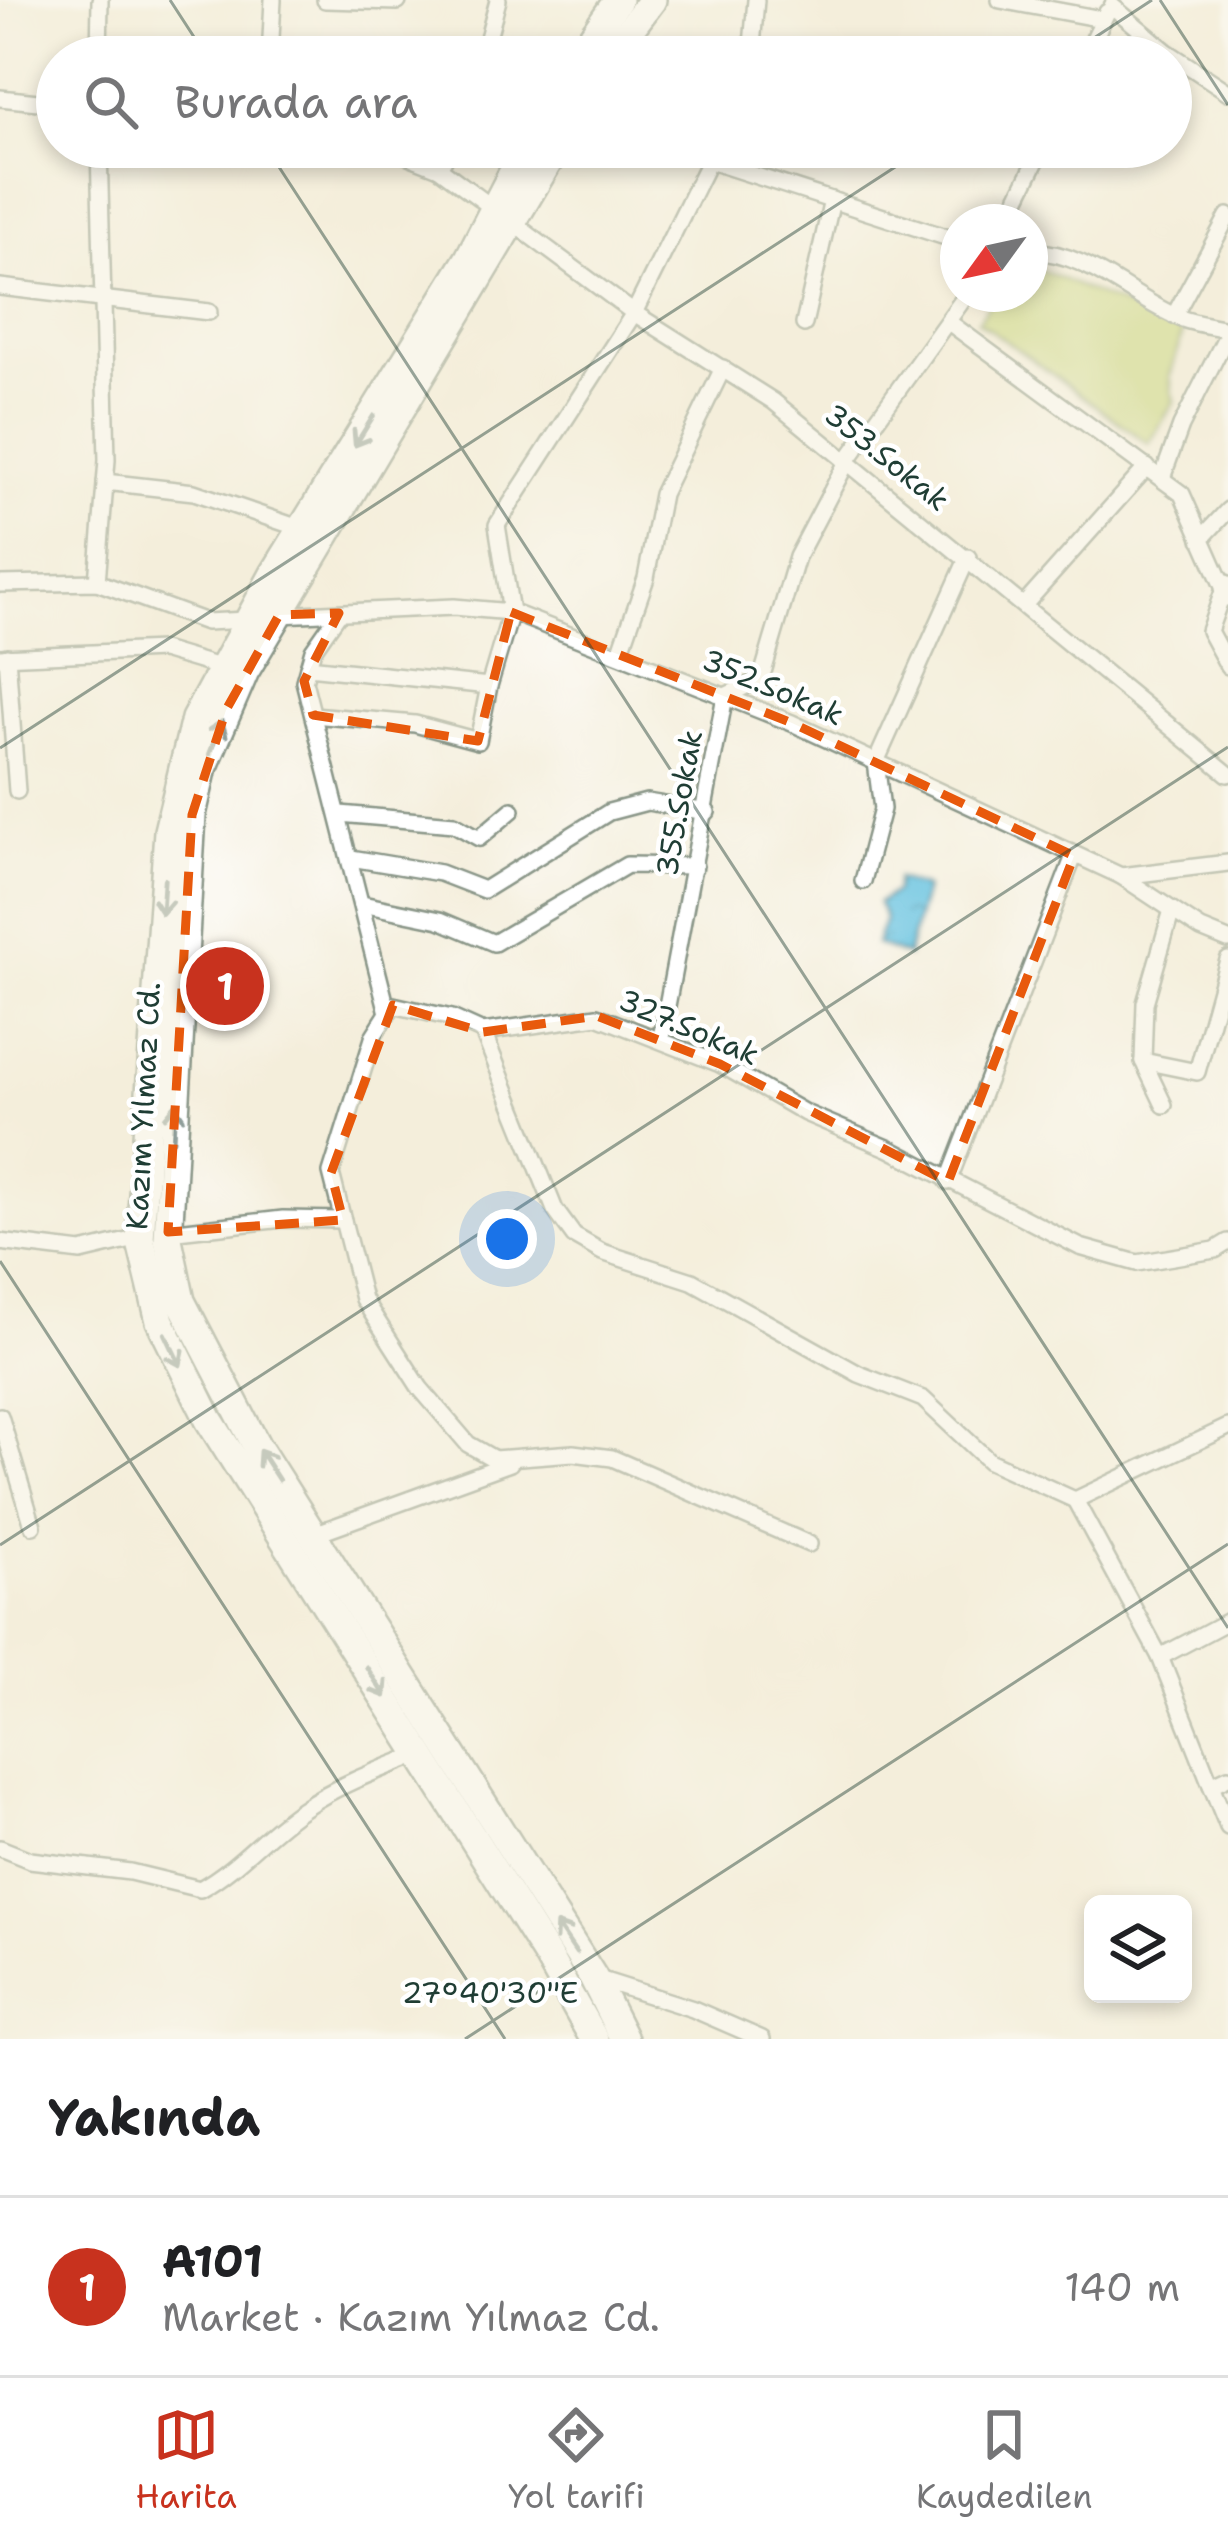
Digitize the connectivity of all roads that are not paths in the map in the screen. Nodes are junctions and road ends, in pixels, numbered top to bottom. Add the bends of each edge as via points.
1 (100, 0) edge
2 (273, 0) edge
3 (326, 0) edge
4 (498, 0) edge
5 (618, 0) edge
6 (652, 0) edge
7 (756, 0) edge
8 (1000, 0) edge
9 (398, 2) edge
10 (1110, 8) edge
11 (99, 36) edge
12 (271, 36) edge
13 (489, 36) edge
14 (593, 36) edge
15 (625, 36) edge
16 (753, 36) edge
17 (1096, 36) edge
18 (1149, 36) edge
19 (1192, 66) edge
20 (1228, 92) edge
21 (0, 98) edge
22 (36, 102) edge
23 (100, 168) edge
24 (439, 168) edge
25 (519, 168) edge
26 (540, 168) edge
27 (706, 168) edge
28 (749, 168) edge
29 (1033, 168) edge
30 (832, 200) junction
31 (1015, 204) edge
32 (505, 213) junction
33 (1228, 216) edge
34 (940, 235) edge
35 (1048, 252) edge
36 (0, 287) edge
37 (105, 302) junction
38 (209, 312) dead end
39 (956, 312) edge
40 (634, 313) junction
41 (1174, 316) junction
42 (805, 323) dead end
43 (950, 323) junction
44 (1228, 331) edge
45 (723, 368) junction
46 (849, 458) junction
47 (1147, 467) junction
48 (1162, 478) junction
49 (105, 482) junction
50 (1228, 510) edge
51 (302, 529) junction
52 (1201, 539) junction
53 (968, 557) junction
54 (97, 582) junction
55 (0, 584) edge
56 (1226, 589) edge
57 (1025, 604) junction
58 (511, 612) junction
59 (339, 613) junction
60 (279, 615) junction
61 (248, 620) junction
62 (620, 653) junction
63 (3, 657) edge
64 (1228, 666) edge
65 (219, 667) junction
66 (308, 667) junction
67 (489, 686) junction
68 (725, 696) junction
69 (313, 715) junction
70 (876, 762) junction
71 (1228, 774) edge
72 (17, 791) dead end
73 (512, 810) dead end
74 (707, 812) junction
75 (340, 814) junction
76 (1074, 856) junction
77 (351, 858) junction
78 (1228, 863) edge
79 (694, 866) junction
80 (1121, 876) junction
81 (862, 881) dead end
82 (362, 904) junction
83 (1172, 910) junction
84 (1228, 940) edge
85 (1228, 960) edge
86 (388, 1013) junction
87 (483, 1032) junction
88 (662, 1038) junction
89 (1143, 1061) junction
90 (1164, 1106) dead end
91 (948, 1182) junction
92 (343, 1220) junction
93 (0, 1229) edge
94 (168, 1232) junction
95 (140, 1238) junction
96 (1228, 1242) edge
97 (5, 1247) edge
98 (0, 1416) edge
99 (1228, 1427) edge
100 (530, 1456) junction
101 (7, 1483) edge
102 (1075, 1500) junction
103 (33, 1526) dead end
104 (314, 1534) junction
105 (809, 1544) dead end
106 (1228, 1621) edge
107 (1160, 1657) junction
108 (420, 1754) junction
109 (1228, 1778) edge
110 (1211, 1785) junction
111 (1228, 1827) edge
112 (0, 1847) edge
113 (592, 1977) junction
114 (594, 2039) edge
115 (624, 2039) edge
116 (762, 2039) edge

1 - 11 street
2 - 12 street
3 - 9 street
4 - 13 street
5 - 14 highway
6 - 15 highway
7 - 16 street
8 - 10 street
10 - 17 street
10 - 18 street
19 - 20 street
21 - 22 street
23 - 37 street
24 - 32 street, 353.Sokak
25 - 32 highway, Kazım Yılmaz Cd.
26 - 32 highway, Kazım Yılmaz Cd.
27 - 40 street
28 - 30 street
29 - 31 street
30 - 34 street
30 - 42 street
32 - 40 street, 353.Sokak
32 -> 51 highway, Kazım Yılmaz Cd.
32 - 60 highway, Kazım Yılmaz Cd.
33 - 41 street
35 - 41 street via 1129,285
36 - 37 street
37 - 38 street
37 - 49 street
39 - 43 street, 355.Sokak
40 - 45 street, 353.Sokak
40 - 58 street via 496,525
41 - 44 street
43 - 46 street, 355.Sokak
43 - 47 street
44 - 48 street
45 - 46 street, 353.Sokak
45 - 62 street via 662,494
46 - 53 street, 353.Sokak
46 - 68 street, 355.Sokak via 797,557 760,680
47 - 48 street
47 - 57 street
48 - 52 street via 1182,494
49 - 51 street via 194,492
49 - 54 street
50 - 52 street
51 - 61 highway, Kazım Yılmaz Cd.
52 - 56 street
53 - 57 street, 353.Sokak
53 - 70 street
54 - 55 street
54 - 61 street via 206,622
56 - 64 street via 1208,632
57 - 71 street, 353.Sokak
58 - 59 street, 352.Sokak
58 - 62 street, 352.Sokak
58 - 67 street
59 - 60 street, 352.Sokak
59 - 66 street
94 -> 60 highway, Kazım Yılmaz Cd. via 192,815 226,710
61 - 65 highway, Kazım Yılmaz Cd.
62 - 68 street, 352.Sokak
63 - 65 street via 162,650
63 - 72 street
65 -> 95 highway, Kazım Yılmaz Cd. via 195,719 168,831
66 - 67 street
66 - 69 street
67 - 69 street via 478,741 415,724
68 - 70 street, 352.Sokak
68 - 74 street, 355.Sokak
69 - 75 street
70 - 76 street, 352.Sokak
70 - 81 street via 882,808
73 - 75 street via 479,838 454,824
74 - 77 street via 647,802 609,812 484,890 440,873
74 - 79 street, 355.Sokak
75 - 77 street
76 - 80 street, 352.Sokak
76 - 91 street
77 - 82 street
78 - 80 street, 352.Sokak
79 - 82 street via 627,865 494,943 440,920
79 - 88 street, 355.Sokak
80 - 83 street
82 - 86 street
83 - 84 street
83 - 89 street via 1145,1003
85 - 89 street via 1197,1072
86 - 87 street, 327.Sokak via 393,1005
86 - 92 street via 331,1172
87 - 88 street, 327.Sokak via 597,1016
87 - 102 street via 555,1210 574,1236 692,1281 859,1374 923,1399 989,1461
88 - 91 street, 327.Sokak
89 - 90 street
91 - 96 street, 327.Sokak via 1080,1247 1137,1264
92 - 94 street
92 - 100 street via 362,1299 419,1388 468,1444 494,1459
93 - 97 street
104 -> 94 highway, Kazım Yılmaz Cd. via 192,1329
95 - 97 street via 81,1252
95 -> 108 highway, Kazım Yılmaz Cd. via 160,1321 209,1420
98 - 101 street
99 - 102 street
100 - 104 street
100 - 105 street via 612,1458
101 - 103 street
102 - 107 street
113 -> 104 highway, Kazım Yılmaz Cd.
106 - 107 street
107 - 110 street
108 - 112 street via 302,1809 200,1889 30,1860
108 - 114 highway, Kazım Yılmaz Cd.
109 - 110 street
110 - 111 street
113 - 115 highway, Kazım Yılmaz Cd.
113 - 116 street

